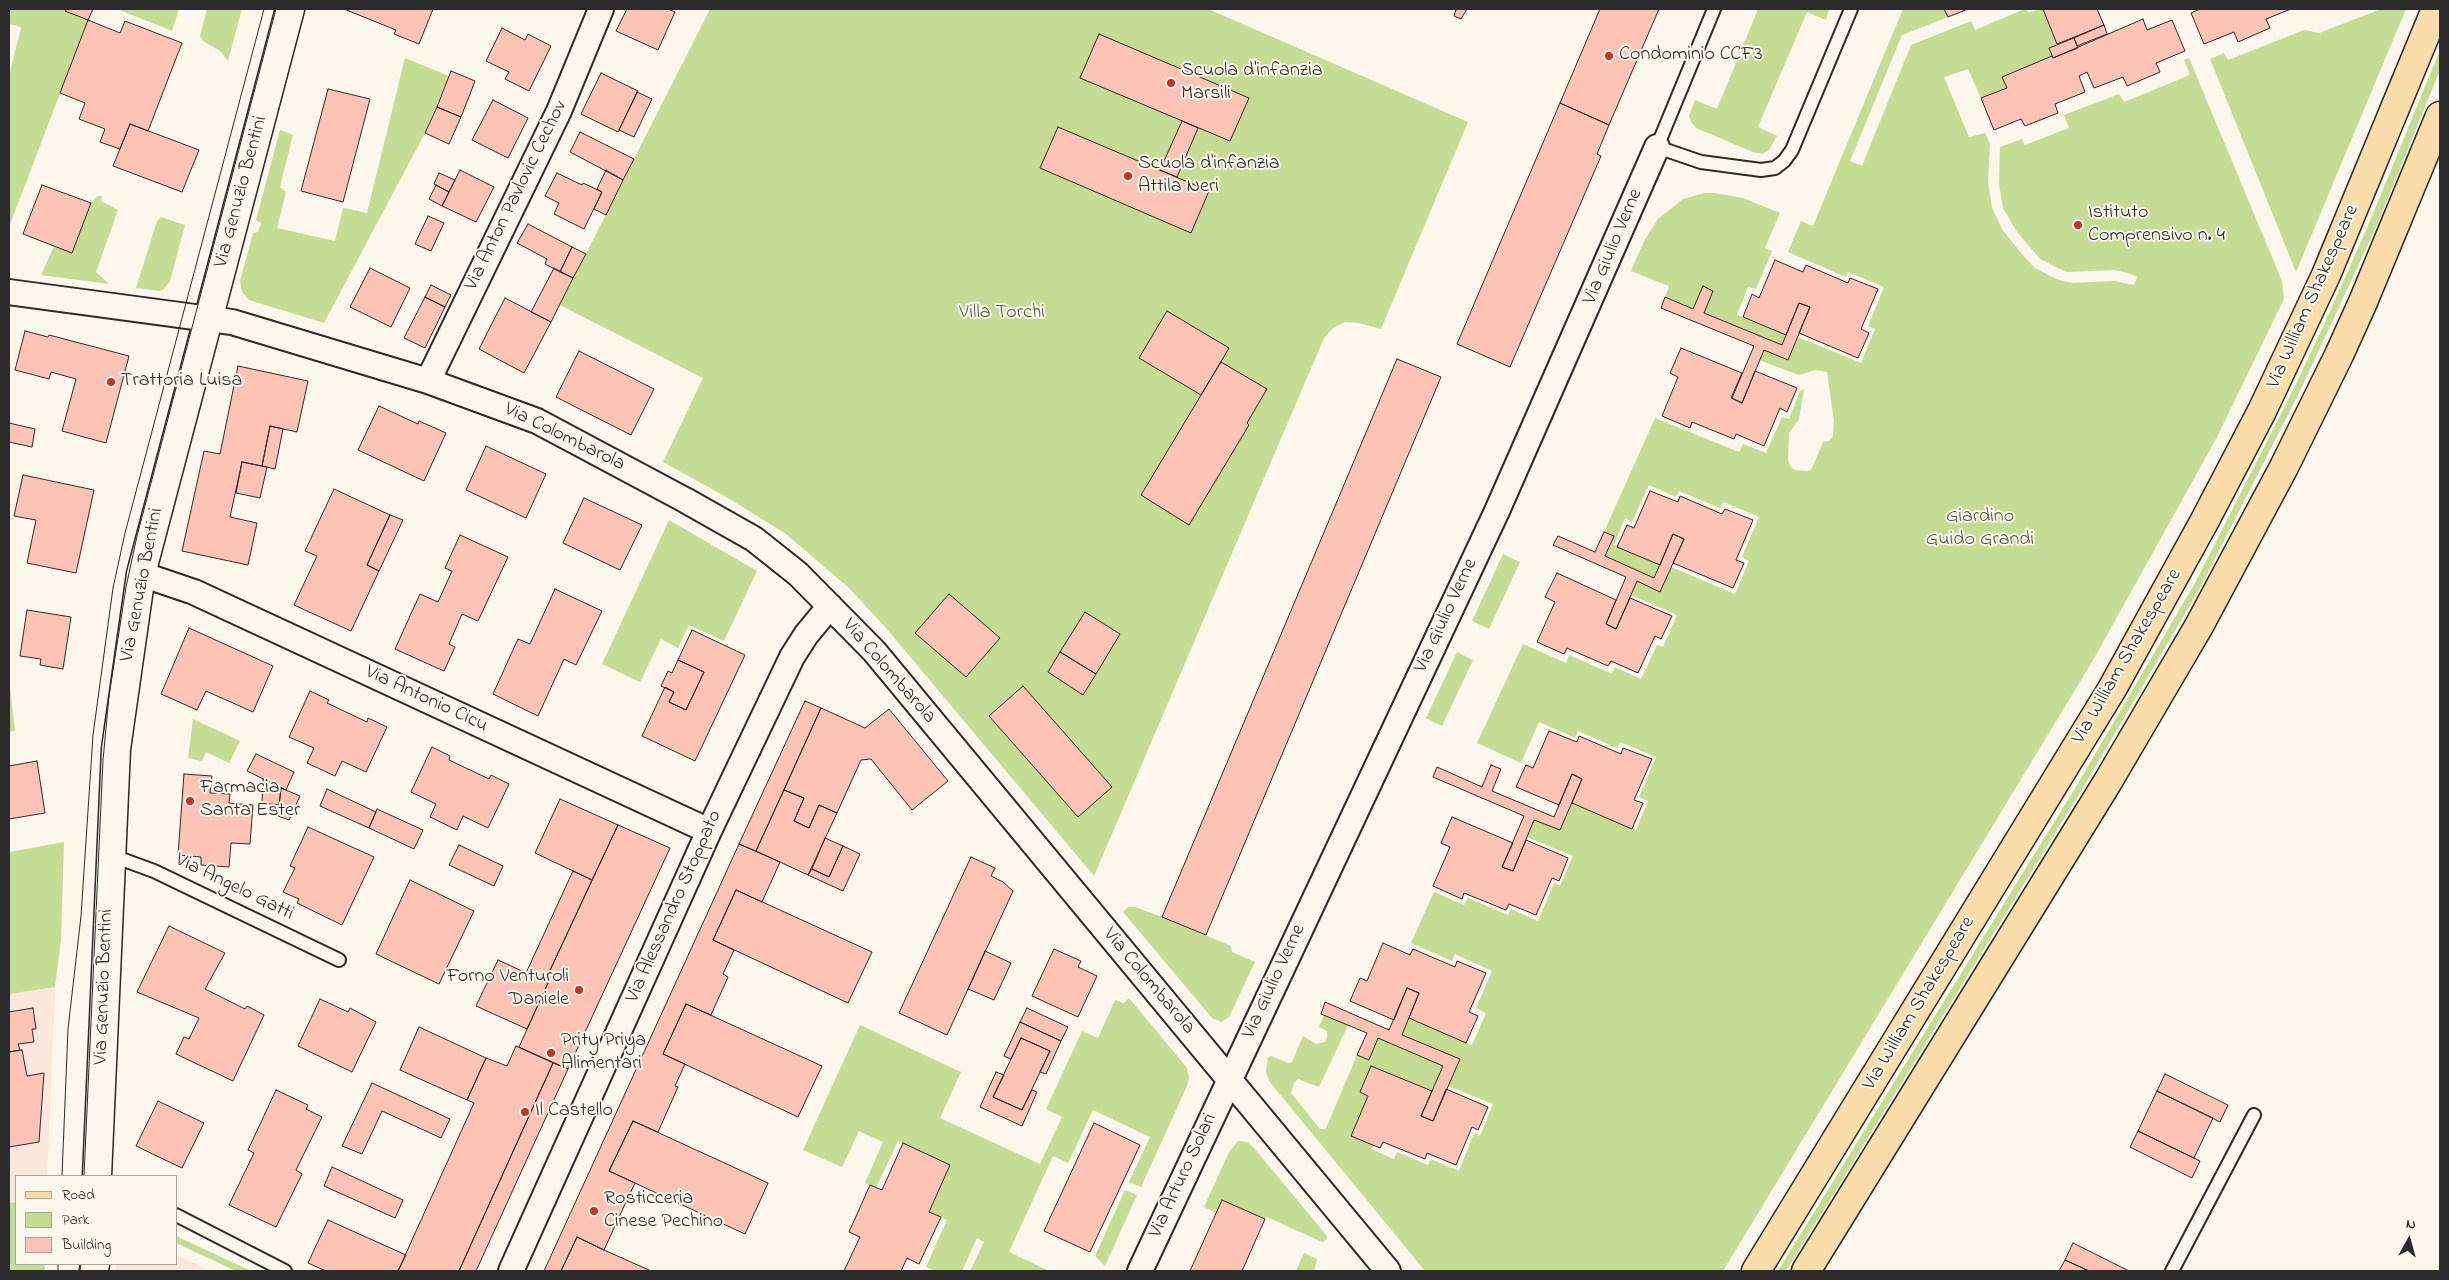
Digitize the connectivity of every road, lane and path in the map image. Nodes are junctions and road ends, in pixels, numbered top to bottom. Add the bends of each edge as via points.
1 (290, 9) edge
2 (601, 9) edge
3 (1714, 9) edge
4 (1850, 9) edge
5 (2436, 9) edge
6 (2440, 116) edge
7 (1658, 147) junction
8 (9, 292) edge
9 (210, 318) junction
10 (428, 380) junction
11 (141, 574) junction
12 (830, 606) junction
13 (709, 831) junction
14 (110, 859) junction
15 (340, 960) dead end
16 (1229, 1081) junction
17 (2254, 1114) dead end
18 (97, 1175) edge
19 (178, 1216) edge
20 (285, 1271) edge
21 (511, 1271) edge
22 (1140, 1271) edge
23 (1388, 1271) edge
24 (1756, 1271) edge
25 (1806, 1271) edge
26 (2172, 1271) edge

1 - 9 street, Via Genuzio Bentini
2 - 10 street, Via Anton Pavlovic Cechov via 558,111
3 - 7 lane, Via Giulio Verne
4 - 7 lane via 1792,150 1775,168 1762,170 1700,162
5 - 24 main road, Via William Shakespeare via 2326,275 2262,411 2199,530 2112,689
6 - 25 main road, Via William Shakespeare via 2339,355 2284,467 2199,626 2107,783
7 - 16 street, Via Giulio Verne via 1497,511
8 - 9 street, Via Colombarola
9 - 10 street, Via Colombarola via 260,329
9 - 11 street, Via Genuzio Bentini
10 - 12 street, Via Colombarola via 536,420 686,500 772,552
11 - 13 street, Via Antonio Cicu via 194,592
11 - 14 street, Via Genuzio Bentini via 118,724
12 - 13 street, Via Alessandro Stoppato via 798,645
12 - 16 street, Via Colombarola via 884,664
13 - 21 street, Via Alessandro Stoppato
14 - 15 lane, Via Angelo Gatti via 124,860 154,871
14 - 18 street, Via Genuzio Bentini
16 - 22 street, Via Arturo Solari
16 - 23 street, Via Colombarola
17 - 26 lane
19 - 20 lane

